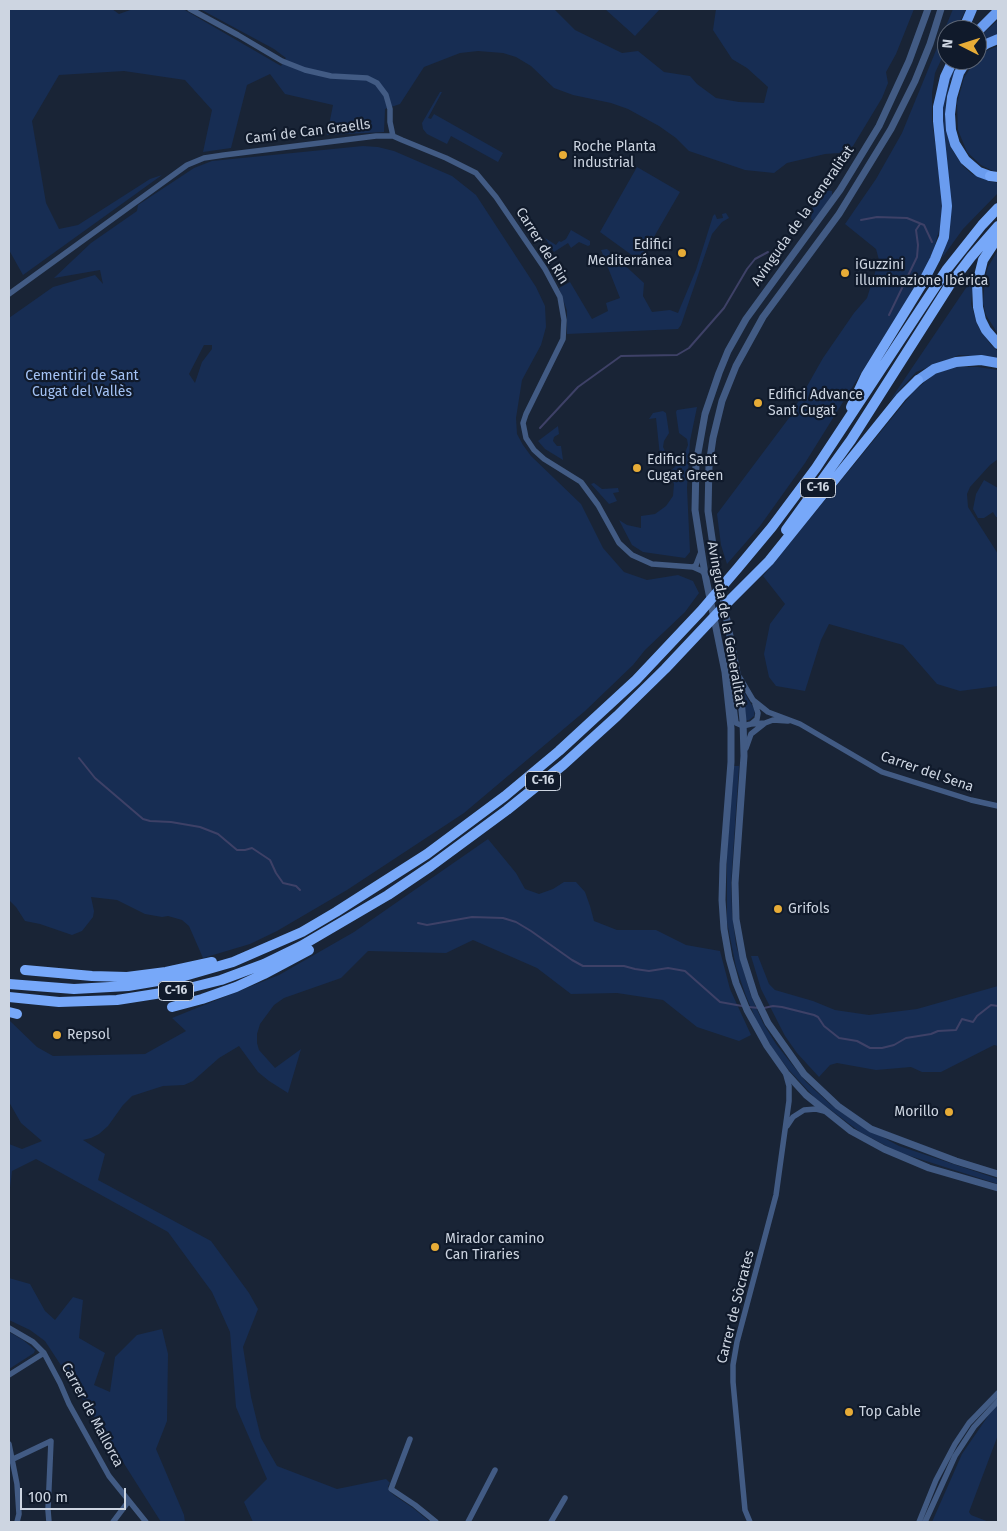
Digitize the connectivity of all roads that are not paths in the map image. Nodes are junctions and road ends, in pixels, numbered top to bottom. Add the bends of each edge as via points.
1 (190, 9) edge
2 (928, 9) edge
3 (941, 9) edge
4 (998, 11) edge
5 (987, 22) edge
6 (944, 70) edge
7 (949, 70) edge
8 (961, 70) edge
9 (938, 121) junction
10 (393, 136) junction
11 (994, 176) edge
12 (998, 208) edge
13 (998, 226) edge
14 (998, 237) edge
15 (9, 294) edge
16 (998, 344) edge
17 (998, 363) edge
18 (837, 438) junction
19 (701, 552) junction
20 (693, 567) junction
21 (705, 577) junction
22 (729, 601) junction
23 (732, 645) junction
24 (723, 661) junction
25 (753, 700) junction
26 (765, 723) junction
27 (752, 724) junction
28 (800, 724) junction
29 (743, 726) junction
30 (744, 756) junction
31 (998, 806) edge
32 (331, 930) junction
33 (248, 956) junction
34 (25, 970) dead end
35 (9, 984) edge
36 (9, 997) edge
37 (172, 1007) dead end
38 (786, 1073) junction
39 (825, 1111) junction
40 (786, 1128) junction
41 (998, 1174) edge
42 (998, 1188) edge
43 (9, 1328) edge
44 (44, 1353) junction
45 (9, 1374) edge
46 (998, 1393) edge
47 (998, 1401) edge
48 (410, 1439) dead end
49 (9, 1444) edge
50 (11, 1460) edge
51 (495, 1470) dead end
52 (565, 1498) dead end
53 (128, 1502) junction
54 (17, 1522) edge
55 (49, 1522) edge
56 (113, 1522) edge
57 (146, 1522) edge
58 (436, 1522) edge
59 (468, 1522) edge
60 (552, 1522) edge
61 (750, 1522) edge
62 (919, 1522) edge
63 (925, 1522) edge

1 - 10 street, Camí de Can Graells via 282,61 305,70 331,76 367,78 377,83 388,102
2 - 19 street, Avinguda de la Generalitat via 910,61 879,126 840,190 746,318 718,373 705,414 696,464 695,510
3 - 23 street, Avinguda de la Generalitat via 930,44 891,129 838,214 763,317 736,366 722,401 709,465 708,511
4 - 5 highway
6 - 9 highway via 938,84
7 - 9 highway via 942,88
8 - 11 highway via 950,114 955,144 964,160 978,172
9 - 18 highway via 947,206 944,237 922,284 866,375
10 - 15 street, Camí de Can Graells via 224,155 187,164
10 - 20 street, Carrer del Rin via 476,173 545,269 560,297 563,339 523,423 526,438 534,450 581,482 619,543 632,555 652,564
12 - 18 highway, C-16 via 938,282
13 - 22 highway, C-16 via 949,286 831,469
14 - 16 highway via 983,260 977,284 981,320
17 - 22 highway via 981,360 956,362 934,369 918,380 769,561
18 - 33 highway, C-16 via 772,527 701,611 636,680 559,752 468,824 384,883 302,932
19 - 20 street
19 - 21 street, Avinguda de la Generalitat
20 - 21 street, Carrer del Rin via 702,571
21 - 24 street, Avinguda de la Generalitat
22 - 32 highway, C-16 via 643,691 535,788 431,866
23 - 25 street, Carrer del Sena via 741,680
23 - 29 street, Avinguda de la Generalitat
24 - 29 street via 730,676 736,723
24 - 38 street, Avinguda de la Generalitat via 731,736 722,900 724,929 729,958 741,994 767,1046
25 - 27 street, Carrer del Sena via 758,713
25 - 28 street, Carrer del Sena via 768,712
26 - 27 street, Carrer del Sena
26 - 28 street, Carrer del Sena via 773,720
26 - 30 street via 751,734
27 - 29 street, Carrer del Sena
28 - 31 street, Carrer del Sena via 882,772
29 - 30 street, Avinguda de la Generalitat
30 - 41 street, Avinguda de la Generalitat via 735,883 736,919 743,958 768,1023 804,1074 838,1106 872,1129 956,1162
32 - 36 highway, C-16 via 264,964 222,980 181,990 96,1002
32 - 37 highway via 313,947 257,978
33 - 34 highway via 127,976
33 - 35 highway, C-16 via 200,972 128,986 74,989
38 - 39 street, Avinguda de la Generalitat
38 - 40 street, Carrer de Sòcrates via 789,1093
39 - 40 street via 809,1109 798,1112
39 - 42 street, Avinguda de la Generalitat via 884,1150 930,1168
40 - 61 street, Carrer de Sòcrates via 771,1218 733,1365 746,1510
43 - 44 street, Carrer de Mallorca via 33,1342
44 - 45 street
44 - 53 street, Carrer de Mallorca via 109,1476
46 - 62 street via 955,1444
47 - 63 street via 974,1427 955,1456
48 - 58 street via 392,1491 415,1504
49 - 50 street
50 - 54 street via 19,1502
50 - 55 street via 51,1441
51 - 59 street
52 - 60 street
53 - 56 street
53 - 57 street, Carrer de Mallorca

